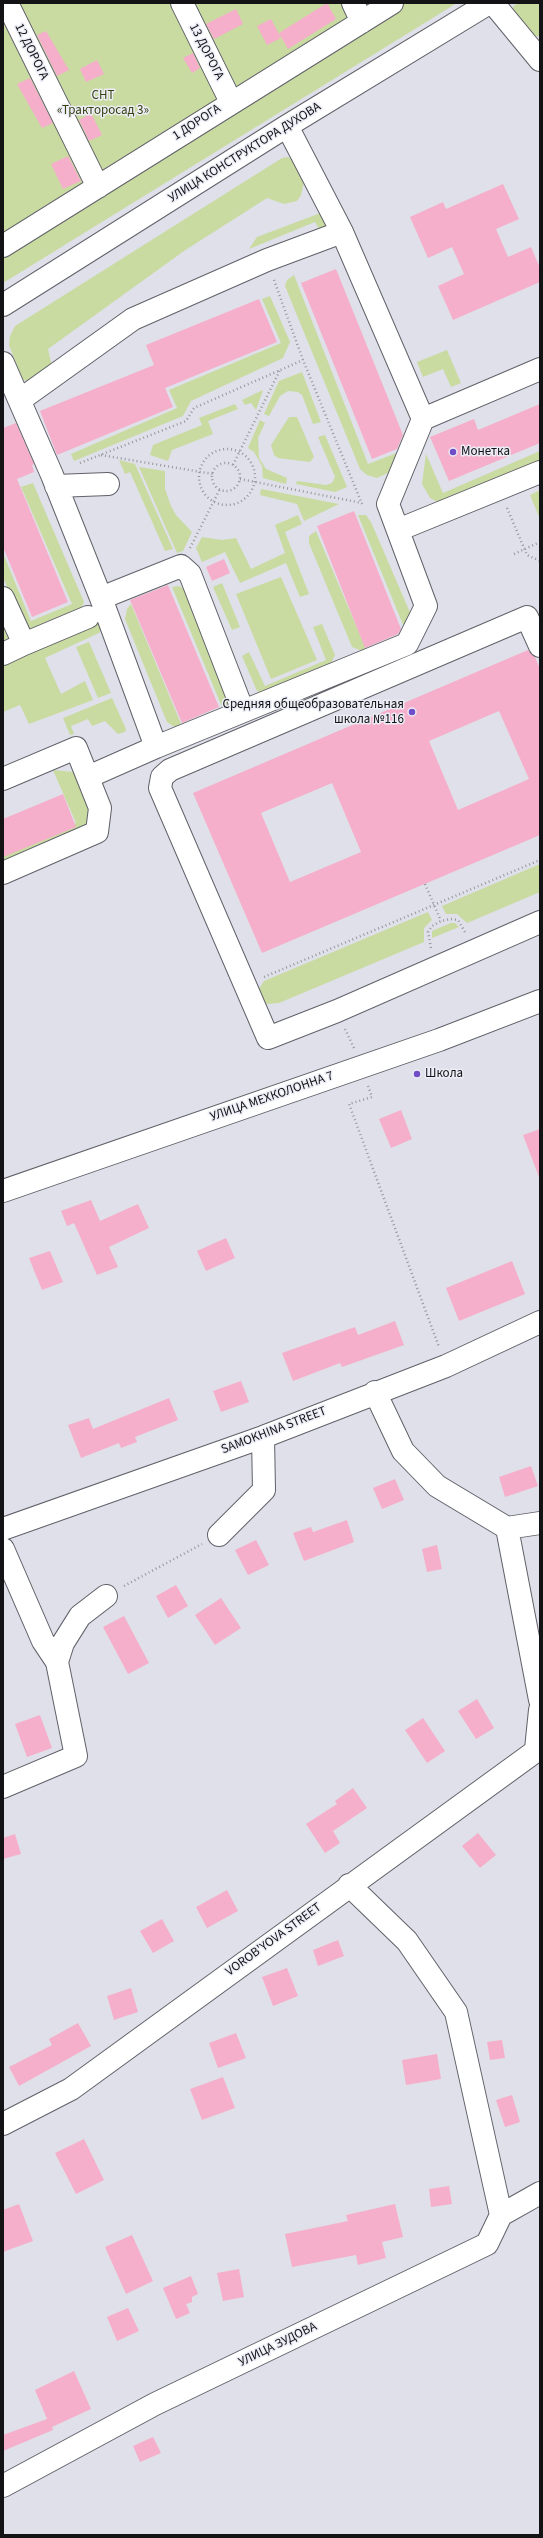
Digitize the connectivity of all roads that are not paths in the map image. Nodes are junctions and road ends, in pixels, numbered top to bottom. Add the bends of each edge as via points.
1 (7, 3) edge
2 (182, 3) edge
3 (353, 3) edge
4 (392, 3) edge
5 (489, 3) edge
6 (493, 3) edge
7 (362, 22) junction
8 (540, 60) edge
9 (231, 102) junction
10 (287, 126) junction
11 (98, 187) junction
12 (342, 232) junction
13 (3, 246) edge
14 (3, 305) edge
15 (3, 363) edge
16 (540, 369) edge
17 (20, 400) junction
18 (423, 419) junction
19 (540, 472) edge
20 (54, 481) junction
21 (108, 484) dead end
22 (398, 530) junction
23 (3, 598) edge
24 (101, 598) junction
25 (88, 617) dead end
26 (24, 644) junction
27 (540, 646) edge
28 (3, 654) edge
29 (243, 711) junction
30 (156, 747) junction
31 (88, 777) junction
32 (3, 779) edge
33 (3, 873) edge
34 (540, 922) edge
35 (540, 1000) edge
36 (3, 1191) edge
37 (540, 1322) edge
38 (375, 1392) junction
39 (263, 1437) junction
40 (540, 1522) edge
41 (507, 1528) junction
42 (3, 1529) edge
43 (219, 1535) road end
44 (3, 1549) edge
45 (106, 1596) road end
46 (57, 1662) junction
47 (540, 1700) edge
48 (540, 1710) edge
49 (538, 1748) edge
50 (3, 1787) edge
51 (349, 1885) junction
52 (3, 2124) edge
53 (540, 2193) edge
54 (500, 2215) junction
55 (3, 2486) edge

1 - 11 street, 12 ДОРОГА
2 - 9 street, 13 ДОРОГА
3 - 7 street
4 - 7 street, 1 ДОРОГА
5 - 10 street, УЛИЦА КОНСТРУКТОРА ДУХОВА
6 - 8 street
7 - 9 street, 1 ДОРОГА
9 - 11 street, 1 ДОРОГА
10 - 12 street
10 - 14 street, УЛИЦА КОНСТРУКТОРА ДУХОВА
11 - 13 street, 1 ДОРОГА
12 - 17 street via 267,260 134,319
12 - 18 street
15 - 17 street
16 - 18 street
17 - 20 street
18 - 22 street via 388,504
19 - 22 street
20 - 21 street
20 - 24 street
22 - 29 street via 426,606 407,644
23 - 26 street
24 - 29 street via 181,566 190,574
24 - 30 street
25 - 26 street
26 - 28 street
27 - 34 street via 527,617 170,770 162,777 160,788 268,1038 337,1011
29 - 30 street
30 - 31 street
31 - 32 street via 76,748
31 - 33 street via 100,808 97,832
35 - 36 street, УЛИЦА МЕХКОЛОННА 7 via 439,1040
37 - 38 street, SAMOKHINA STREET via 446,1366
38 - 39 street, SAMOKHINA STREET
38 - 41 street via 403,1451 437,1486
39 - 42 street, SAMOKHINA STREET
39 - 43 street via 264,1490
40 - 41 street
41 - 47 street
44 - 46 street via 43,1641
45 - 46 street via 80,1616 63,1643
46 - 50 street via 76,1756
48 - 49 street
49 - 51 street, VOROB'YOVA STREET
51 - 52 street, VOROB'YOVA STREET via 71,2088
51 - 54 street via 407,1941 456,2012
53 - 54 street
54 - 55 street, УЛИЦА ЗУДОВА via 487,2244 155,2404

